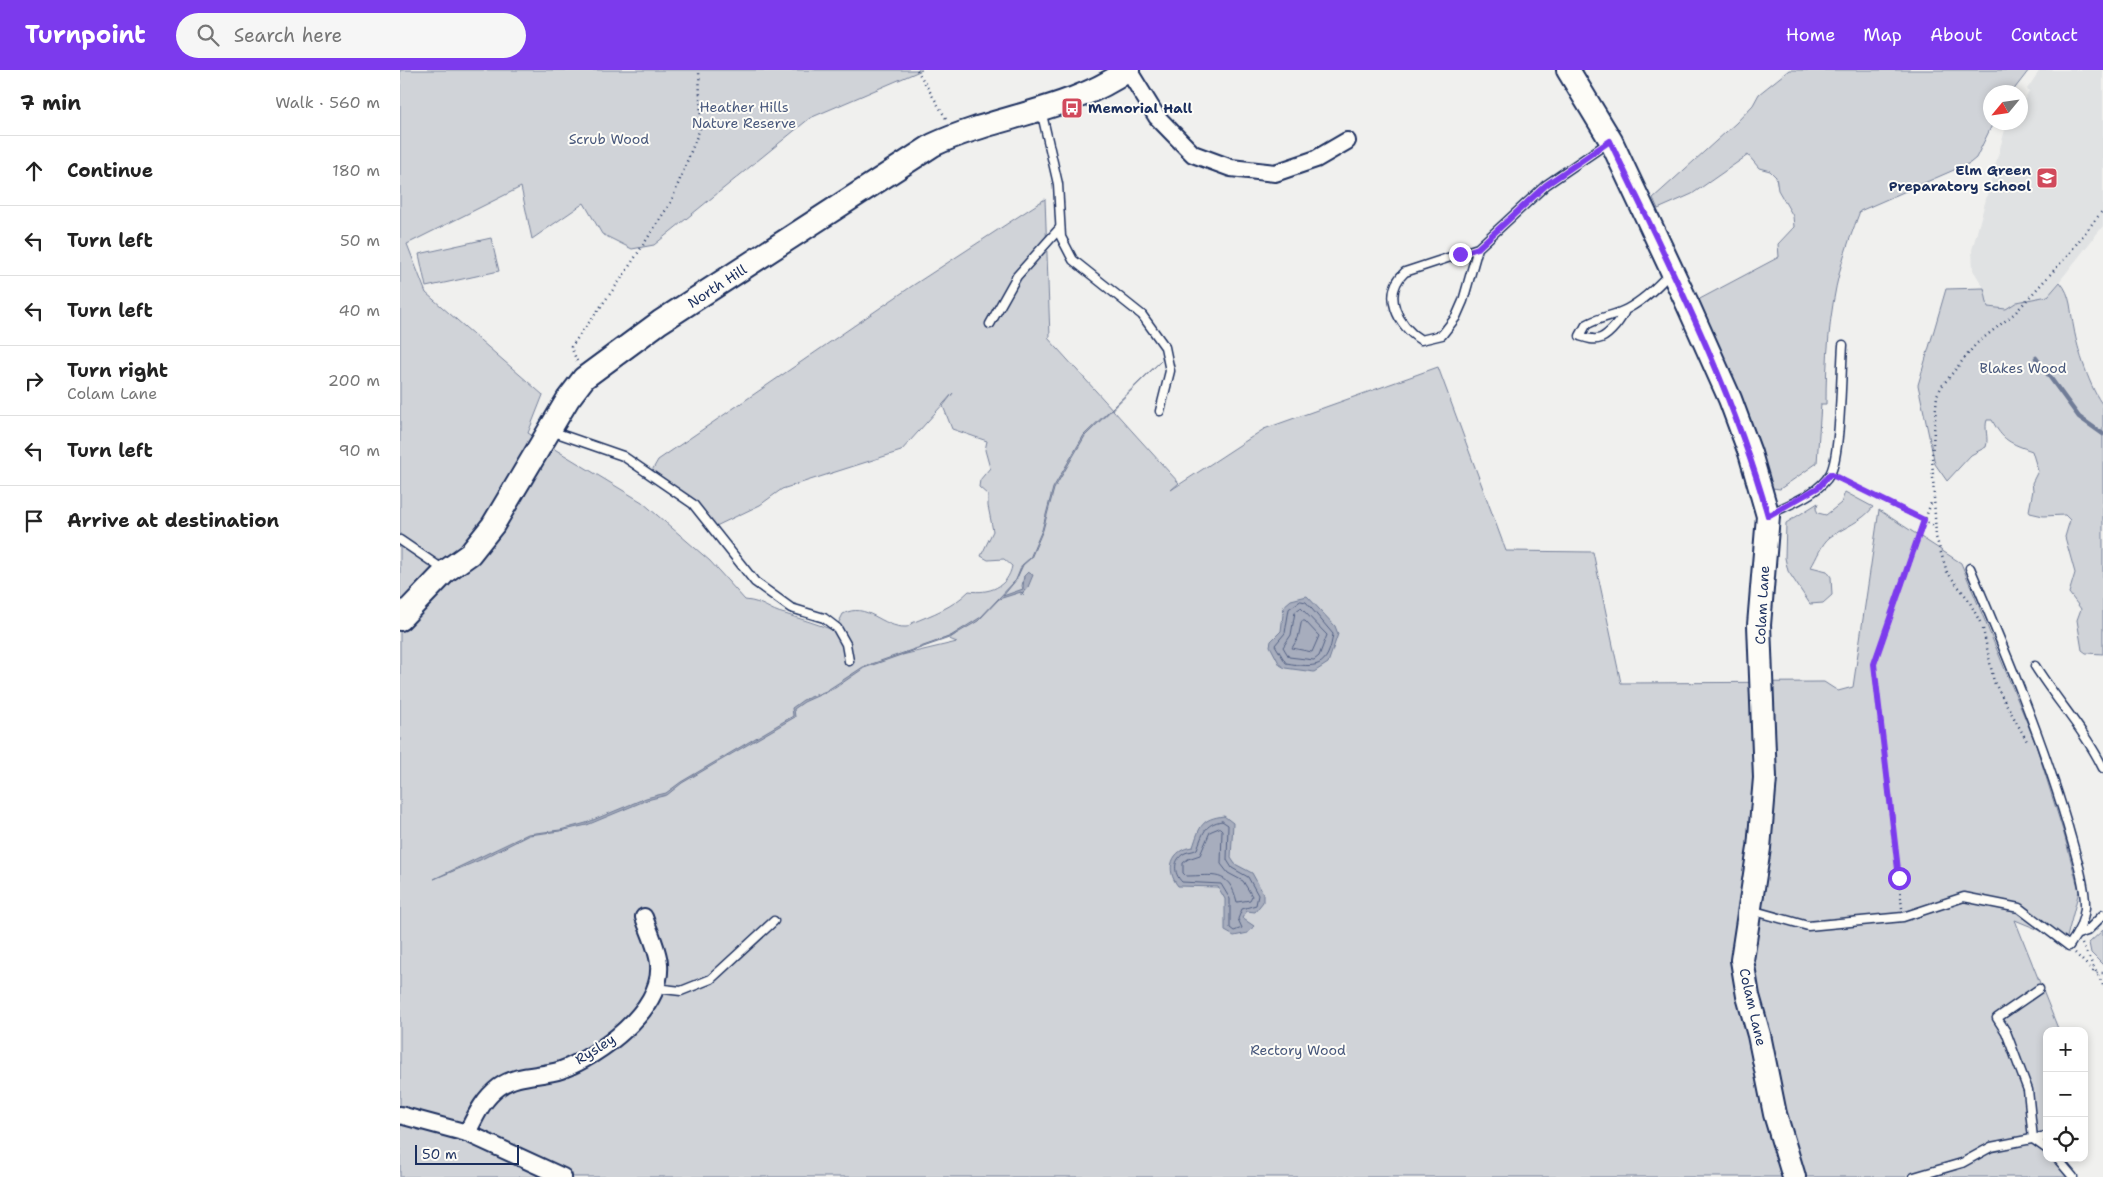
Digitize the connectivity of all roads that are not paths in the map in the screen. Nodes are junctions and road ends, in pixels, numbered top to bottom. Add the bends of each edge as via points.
1 (1128, 70) edge
2 (1568, 70) edge
3 (1040, 108) junction
4 (1347, 140) dead end
5 (1610, 141) junction
6 (1060, 228) junction
7 (1478, 248) junction
8 (1672, 271) junction
9 (1625, 310) junction
10 (990, 324) dead end
11 (1843, 345) dead end
12 (1160, 411) dead end
13 (551, 431) junction
14 (1768, 516) junction
15 (400, 540) edge
16 (1970, 568) dead end
17 (446, 572) junction
18 (400, 619) edge
19 (849, 661) dead end
20 (2035, 666) dead end
21 (2103, 768) edge
22 (1750, 910) junction
23 (2103, 915) edge
24 (644, 917) dead end
25 (774, 921) dead end
26 (2078, 934) junction
27 (655, 988) junction
28 (2039, 989) dead end
29 (400, 1115) edge
30 (467, 1133) junction
31 (2043, 1137) edge
32 (2033, 1140) junction
33 (2043, 1146) edge
34 (2060, 1162) edge
35 (563, 1177) edge
36 (1794, 1177) edge
37 (1914, 1177) edge
38 (2073, 1177) edge

1 - 3 street, North Hill via 1097,90
1 - 4 street via 1156,117 1193,154 1231,168 1276,173 1316,159
2 - 5 street, Colam Lane
3 - 6 lane via 1058,184
3 - 13 street, North Hill via 956,135 904,163 660,322 584,378
5 - 7 lane via 1546,185
5 - 8 street, Colam Lane
6 - 10 lane via 1017,276
6 - 12 lane via 1073,260 1142,315 1165,346 1170,371
7 - 7 lane via 1463,301 1442,335 1421,340 1409,333 1395,314 1399,278 1405,272
8 - 9 lane via 1658,287
8 - 14 street, Colam Lane via 1733,408
9 - 9 lane via 1601,338 1580,336 1586,325
11 - 14 lane via 1836,448 1830,474 1819,487
13 - 17 street, North Hill via 494,525 470,554
13 - 19 lane via 623,456 693,504 754,582 791,608 824,618 837,628 846,644
14 - 22 street, Colam Lane via 1759,625 1765,778
15 - 17 lane
16 - 26 lane via 2051,768 2082,888 2085,908
17 - 18 street, North Hill
20 - 21 lane via 2092,746
22 - 26 lane via 1808,926 1903,917 1964,897 2019,908 2069,946
22 - 36 street, Colam Lane via 1742,960 1775,1114
23 - 26 lane via 2087,931
24 - 27 street, Rysley via 659,964
25 - 27 lane via 711,979 681,991
27 - 30 street, Rysley via 644,1009 615,1039 561,1070 526,1075 500,1086 483,1102
28 - 32 lane via 1997,1018 2006,1032 2028,1090
29 - 30 street
30 - 35 street
31 - 32 lane
32 - 33 lane
32 - 37 lane via 1992,1147 1962,1163
34 - 38 lane

